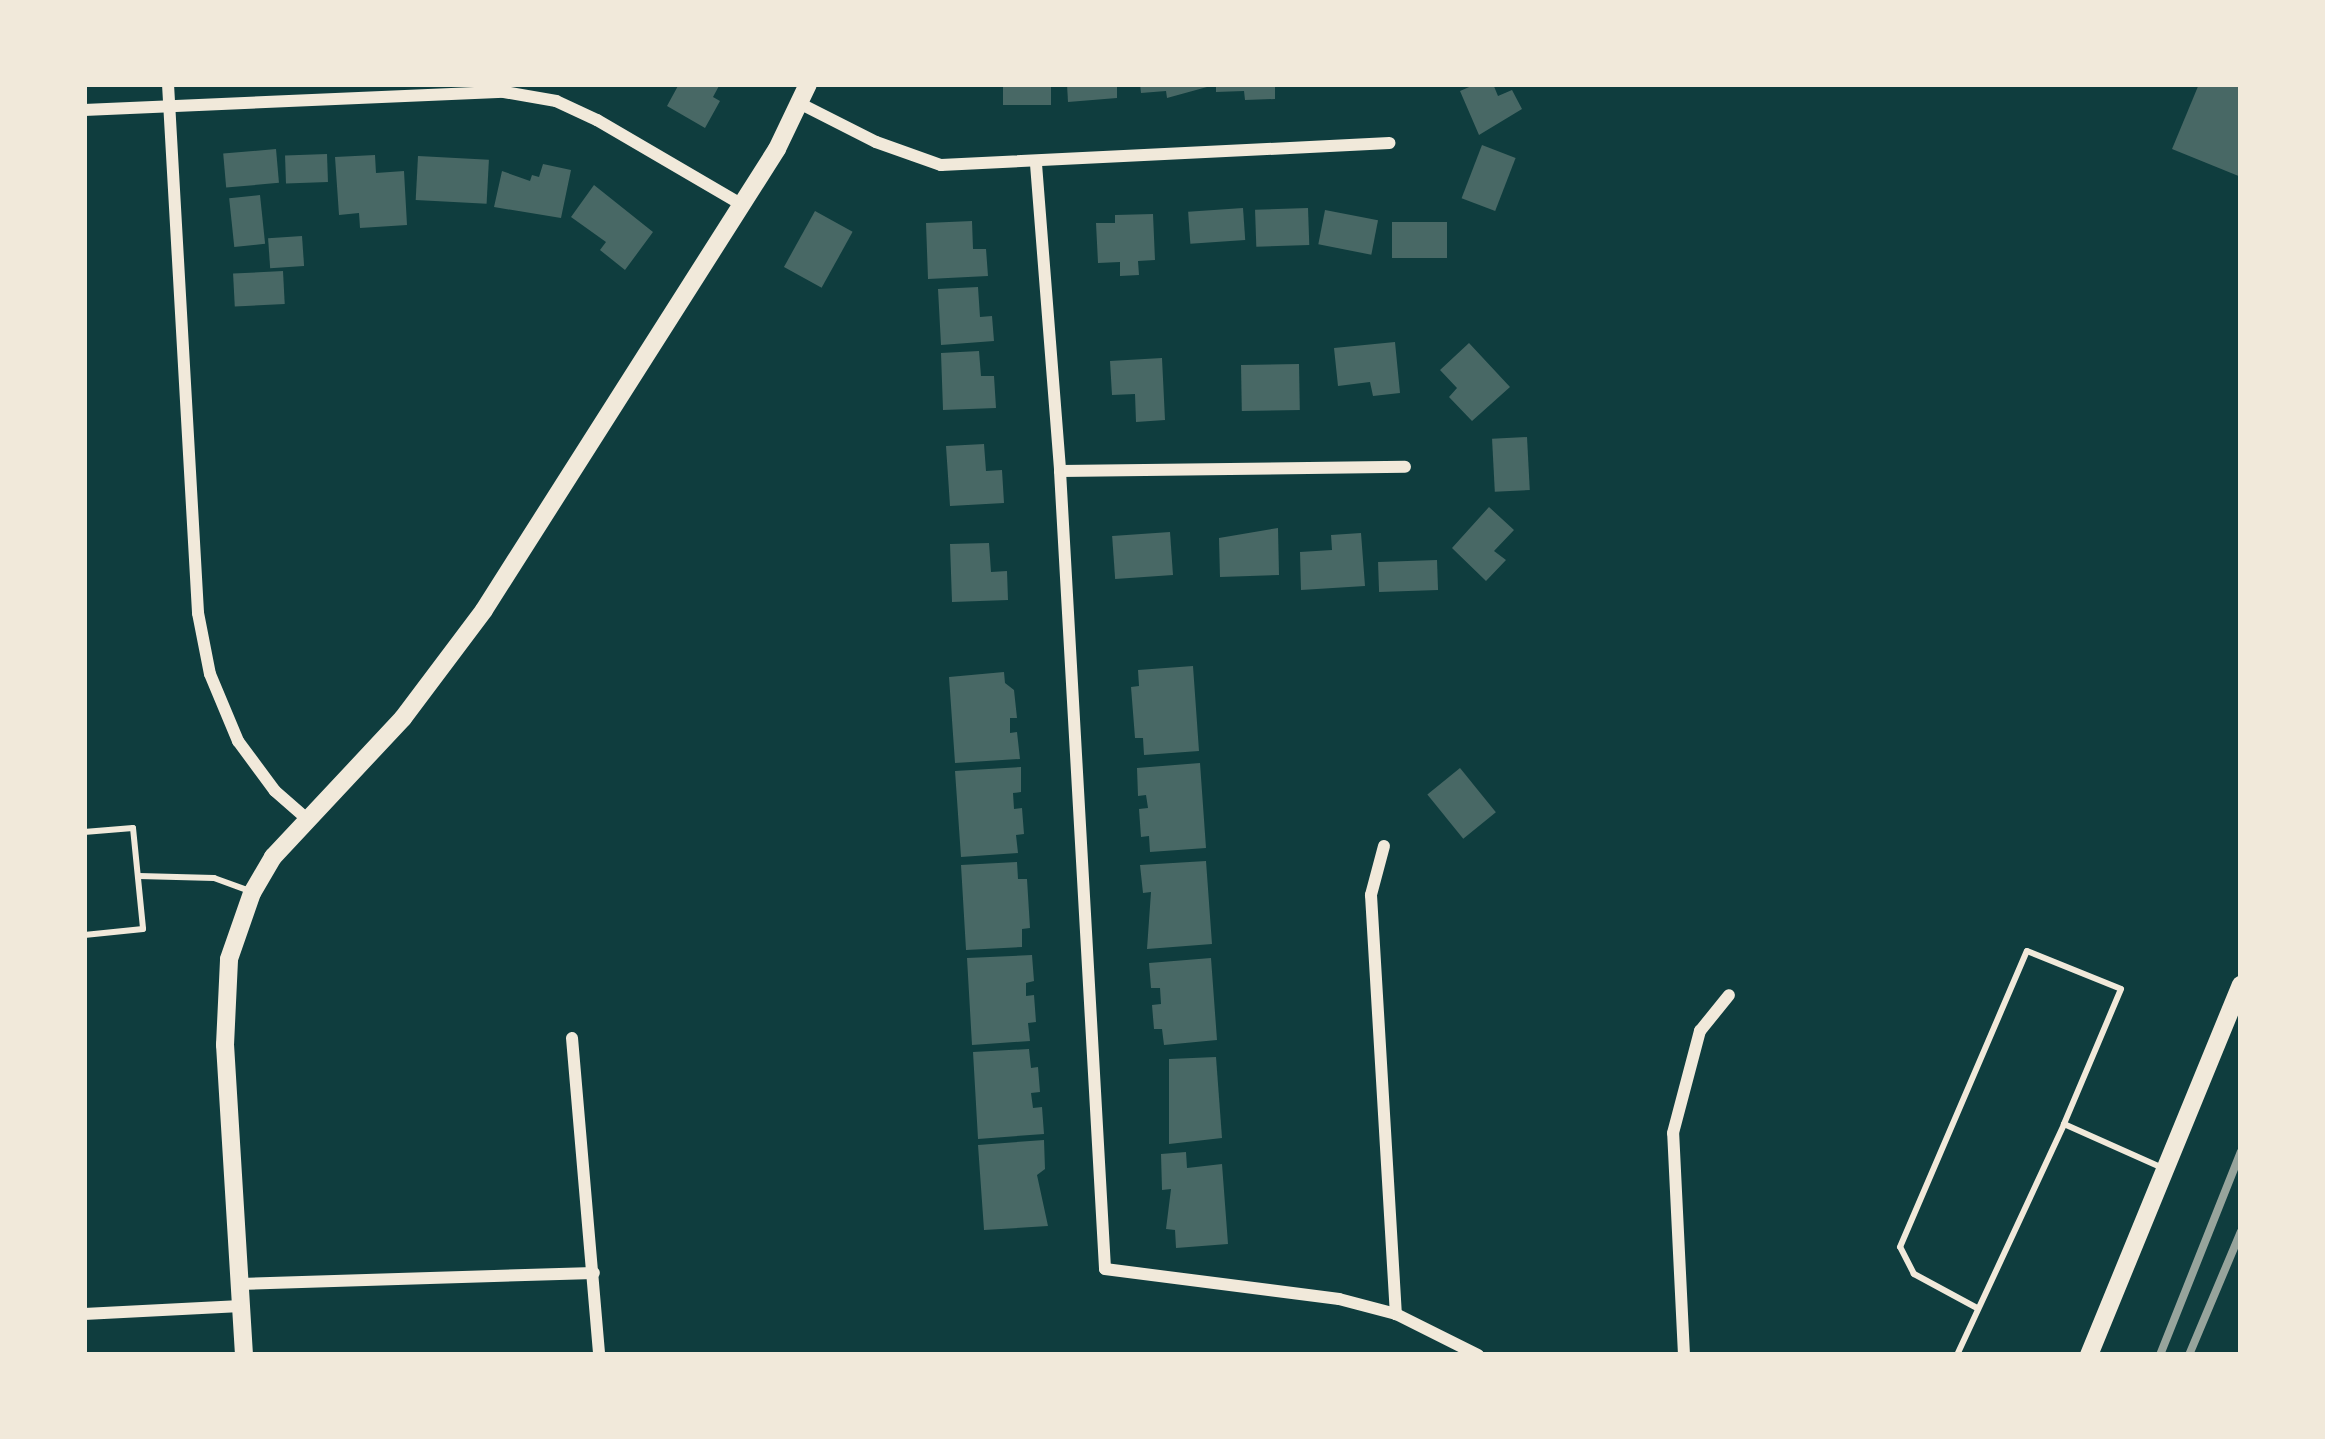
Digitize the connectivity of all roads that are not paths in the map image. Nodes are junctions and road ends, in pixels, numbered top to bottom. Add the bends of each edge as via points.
1 (168, 84) edge
2 (808, 84) edge
3 (470, 87) edge
4 (799, 103) junction
5 (170, 106) junction
6 (84, 110) edge
7 (1389, 143) dead end
8 (1036, 164) junction
9 (741, 204) junction
10 (1405, 467) dead end
11 (1060, 471) junction
12 (305, 818) junction
13 (84, 832) edge
14 (1384, 846) dead end
15 (138, 876) junction
16 (253, 892) junction
17 (84, 935) edge
18 (2241, 985) edge
19 (1729, 994) dead end
20 (572, 1039) dead end
21 (2064, 1124) junction
22 (2164, 1168) junction
23 (594, 1274) junction
24 (240, 1284) junction
25 (241, 1306) junction
26 (1976, 1308) junction
27 (84, 1314) edge
28 (1396, 1314) junction
29 (244, 1355) edge
30 (599, 1355) edge
31 (1478, 1355) edge
32 (1684, 1355) edge
33 (1957, 1355) edge
34 (2089, 1355) edge

1 - 5 street
2 - 4 main road
3 - 5 street
3 - 9 street via 556,101
4 - 8 street via 941,166
4 - 9 main road
5 - 6 street
5 - 12 street via 198,614 238,741
7 - 8 street
8 - 11 street
9 - 12 main road via 484,610 403,718
10 - 11 street
11 - 28 street via 1105,1269 1339,1299
12 - 16 main road
13 - 15 lane via 134,828
14 - 28 street via 1371,896
15 - 16 lane via 214,878
15 - 17 lane via 143,929
16 - 24 main road via 229,959 225,1045
18 - 22 main road
19 - 32 street via 1700,1031 1673,1133
20 - 23 street
21 - 22 lane
21 - 26 lane
21 - 26 lane via 2121,989 2027,950 1900,1247 1914,1274
22 - 34 main road
23 - 24 street
23 - 30 street
24 - 25 main road
25 - 27 street
25 - 29 main road
26 - 33 lane
28 - 31 street

